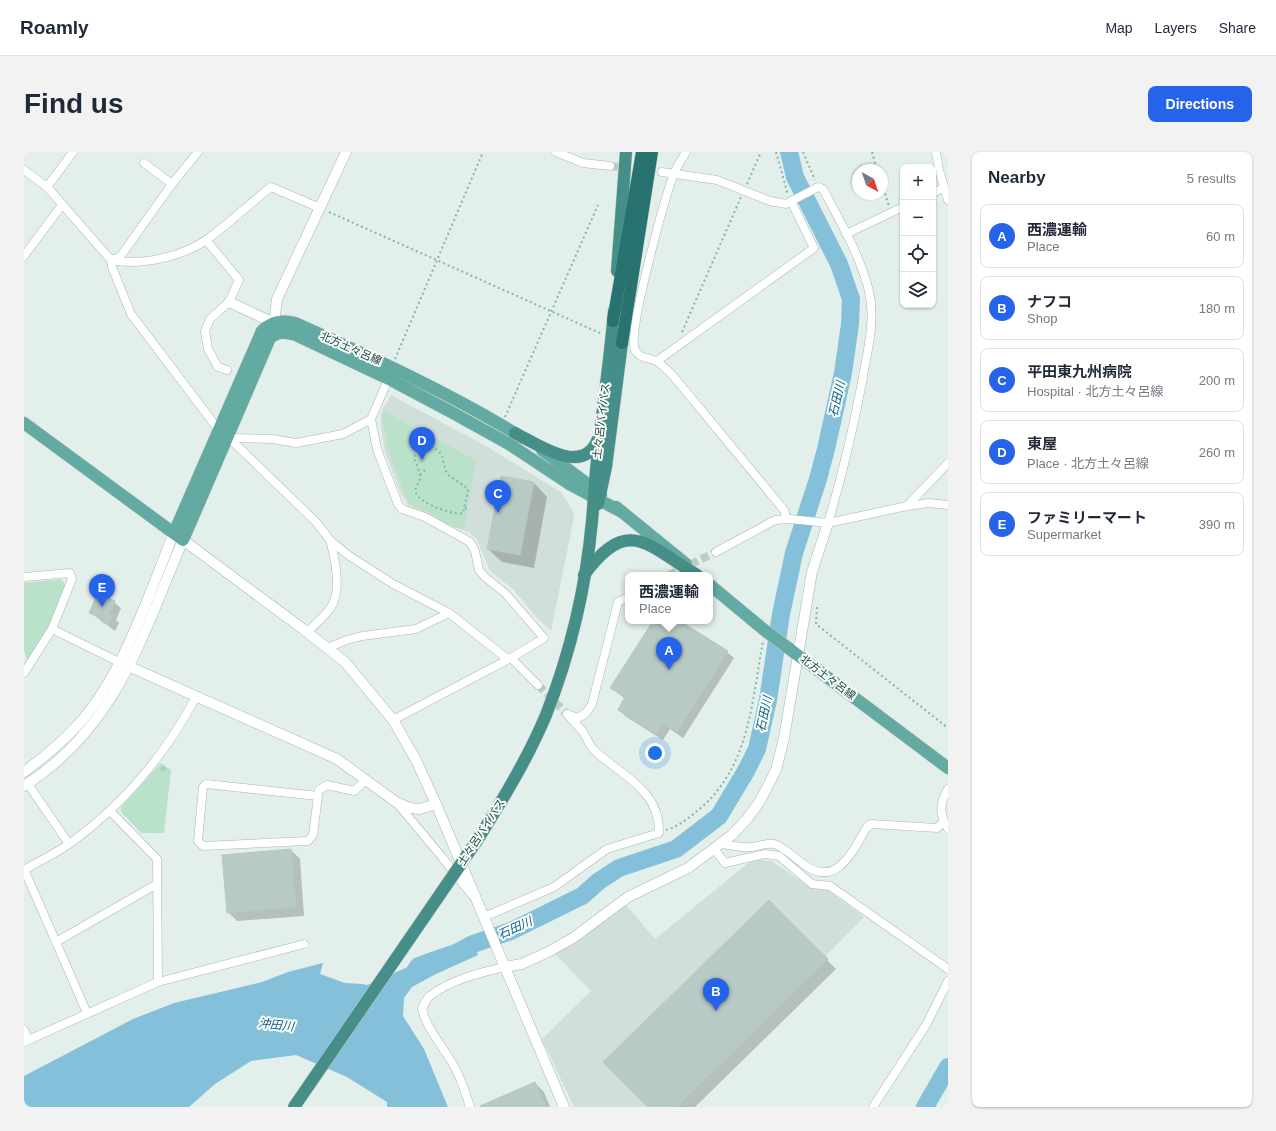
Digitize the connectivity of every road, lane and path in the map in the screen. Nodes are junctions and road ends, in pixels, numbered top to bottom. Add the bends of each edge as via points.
1 (73, 152) edge
2 (198, 152) edge
3 (346, 152) edge
4 (484, 152) edge
5 (556, 152) edge
6 (626, 152) edge
7 (642, 152) edge
8 (652, 152) edge
9 (686, 152) edge
10 (761, 152) edge
11 (776, 152) edge
12 (803, 152) edge
13 (872, 152) edge
14 (936, 152) edge
15 (144, 163) dead end
16 (875, 164) edge
17 (610, 166) tunnel mouth
18 (24, 170) edge
19 (662, 172) tunnel mouth
20 (674, 173) junction
21 (172, 184) junction
22 (47, 187) junction
23 (816, 187) junction
24 (943, 188) junction
25 (745, 190) junction
26 (936, 192) edge
27 (792, 200) junction
28 (887, 200) edge
29 (948, 200) edge
30 (62, 205) junction
31 (598, 205) dead end
32 (320, 208) junction
33 (900, 208) edge
34 (890, 212) junction
35 (846, 234) junction
36 (206, 240) junction
37 (24, 256) edge
38 (112, 260) junction
39 (437, 260) junction
40 (229, 302) junction
41 (551, 310) junction
42 (613, 321) junction
43 (275, 328) junction
44 (616, 341) junction
45 (675, 348) junction
46 (657, 361) junction
47 (391, 366) junction
48 (227, 370) dead end
49 (389, 379) junction
50 (370, 419) junction
51 (24, 423) edge
52 (501, 425) junction
53 (223, 432) junction
54 (515, 433) junction
55 (600, 434) junction
56 (948, 463) edge
57 (425, 470) dead end
58 (420, 475) junction
59 (597, 494) junction
60 (948, 505) edge
61 (907, 506) junction
62 (464, 508) junction
63 (470, 510) dead end
64 (788, 519) junction
65 (825, 523) junction
66 (178, 537) junction
67 (330, 540) junction
68 (716, 552) tunnel mouth
69 (693, 572) edge
70 (695, 572) edge
71 (584, 575) junction
72 (24, 577) edge
73 (713, 587) edge
74 (625, 598) edge
75 (818, 599) dead end
76 (449, 613) junction
77 (52, 629) junction
78 (763, 629) junction
79 (308, 632) junction
80 (327, 648) junction
81 (794, 652) junction
82 (511, 658) junction
83 (120, 662) junction
84 (129, 667) junction
85 (24, 672) edge
86 (538, 685) tunnel mouth
87 (196, 697) junction
88 (393, 720) junction
89 (948, 728) edge
90 (948, 768) edge
91 (24, 772) edge
92 (366, 780) junction
93 (26, 785) edge
94 (948, 789) edge
95 (318, 796) junction
96 (396, 802) junction
97 (436, 804) junction
98 (110, 811) junction
99 (943, 822) junction
100 (948, 830) edge
101 (659, 832) junction
102 (724, 841) junction
103 (69, 844) junction
104 (714, 849) junction
105 (24, 869) edge
106 (157, 884) junction
107 (476, 901) junction
108 (485, 920) junction
109 (56, 942) junction
110 (304, 944) dead end
111 (504, 968) junction
112 (948, 969) edge
113 (158, 982) junction
114 (948, 982) edge
115 (87, 1013) junction
116 (24, 1030) edge
117 (26, 1041) edge
118 (294, 1107) edge
119 (470, 1107) edge
120 (564, 1107) edge
121 (873, 1107) edge

1 - 22 street
2 - 21 street
3 - 32 street
4 - 39 path
5 - 17 street via 583,163
6 - 42 highway, 土々呂バイパス
7 - 42 highway
8 - 44 highway
9 - 20 street
10 - 25 path
11 - 27 path via 785,189
12 - 23 path
13 - 16 path
14 - 24 street
15 - 21 street
18 - 22 street
19 - 20 street
20 - 25 street via 717,180
20 - 46 street via 650,258 633,337 638,354 643,358
21 - 38 street via 120,257
22 - 30 street
23 - 27 street
23 - 35 street via 823,189
24 - 26 street
24 - 29 street
25 - 27 street via 770,201 786,204
25 - 45 path
27 - 45 street via 814,248
28 - 34 path
30 - 37 street
30 - 38 street
31 - 41 path
32 - 36 street via 271,187
32 - 39 path
32 - 43 street via 277,299
33 - 34 street
34 - 35 street
35 - 65 street via 869,292 871,322 854,428
36 - 38 street via 145,262
36 - 40 street via 239,280
38 - 53 street via 112,267 131,314
39 - 41 path
39 - 47 path
40 - 43 street
40 - 48 street via 210,319 205,331 208,349 214,361 218,367
41 - 44 path
41 - 52 path
42 - 44 highway, 土々呂バイパス
43 - 47 main road, 北方土々呂線 via 284,321 295,323
43 - 49 main road, 北方土々呂線 via 296,335
43 - 53 main road via 262,331
44 - 55 highway, 土々呂バイパス
44 - 59 highway, 土々呂バイパス via 606,468
45 - 46 street
46 - 64 street via 674,377 784,510
47 - 49 street
47 - 52 main road, 北方土々呂線
49 - 50 street
49 - 59 main road, 北方土々呂線 via 509,444 571,485
50 - 53 street via 343,434 296,443 236,438
50 - 82 street via 377,450 398,504 402,509 425,517 470,542 475,551 479,570 505,593 544,638
51 - 66 main road
52 - 54 main road, 北方土々呂線
53 - 66 main road
53 - 67 street via 316,522
54 - 55 highway via 560,455 574,458 587,454
54 - 59 main road, 北方土々呂線
55 - 59 highway, 土々呂バイパス
56 - 61 street
57 - 58 path
58 - 62 path via 415,491 416,496 422,501 460,514
58 - 62 path via 414,458 417,450 426,445 440,452 447,474 467,488
59 - 70 main road, 北方土々呂線 via 669,548
59 - 71 highway, 土々呂バイパス
60 - 61 street via 929,503
61 - 65 street
62 - 63 path
64 - 65 street
64 - 68 street via 765,524
65 - 81 street
66 - 79 street
66 - 83 street
66 - 84 street
67 - 76 street via 393,584
67 - 79 street via 336,570 334,598 331,607
69 - 71 highway via 651,545 636,539 620,541 600,556
71 - 118 highway, 土々呂バイパス, bridge via 569,642 546,714 520,768 478,839
72 - 77 street via 70,573 72,579
73 - 78 main road, 北方土々呂線
74 - 101 street via 618,602 592,704 586,713 578,718 567,714 583,733 589,745 650,798 659,820
75 - 89 path via 816,624
76 - 80 street via 416,629 362,636
76 - 82 street via 506,657
77 - 83 street
77 - 85 street
78 - 81 main road, 北方土々呂線
78 - 101 path via 754,700 739,753 726,778 706,803 680,824
79 - 80 street
80 - 88 street via 345,662
81 - 90 main road, 北方土々呂線
81 - 102 street via 784,738 776,770 760,801 747,819
82 - 86 street
82 - 88 street
83 - 84 street
83 - 91 street via 78,725 60,744
84 - 87 street
84 - 93 street via 87,733 68,752
87 - 92 street via 337,760
87 - 98 street via 177,730 146,774
88 - 97 street via 416,760
92 - 95 street via 354,790 327,785 319,790
92 - 96 street
93 - 103 street
94 - 99 street via 940,811
95 - 95 street via 206,784 203,786 198,841 203,846 308,841 314,835
96 - 97 street via 420,809
96 - 107 street
97 - 107 street
98 - 103 street
98 - 106 street via 157,859
99 - 100 street
99 - 102 street via 937,828 871,824 843,865 824,872 810,870 773,844 741,847 727,845
101 - 108 street via 607,849 554,887
102 - 104 street
103 - 105 street
104 - 111 street via 688,868 628,897 573,938 522,964
104 - 112 street via 726,862 765,854 779,856 812,884 830,886
105 - 109 street
106 - 109 street
106 - 113 street
107 - 108 street
108 - 111 street
109 - 115 street
110 - 113 street
111 - 119 street via 482,972 450,984 428,996 422,1009 426,1023 455,1068
111 - 120 street
113 - 115 street
114 - 121 street via 926,1025
115 - 117 street
116 - 117 street

